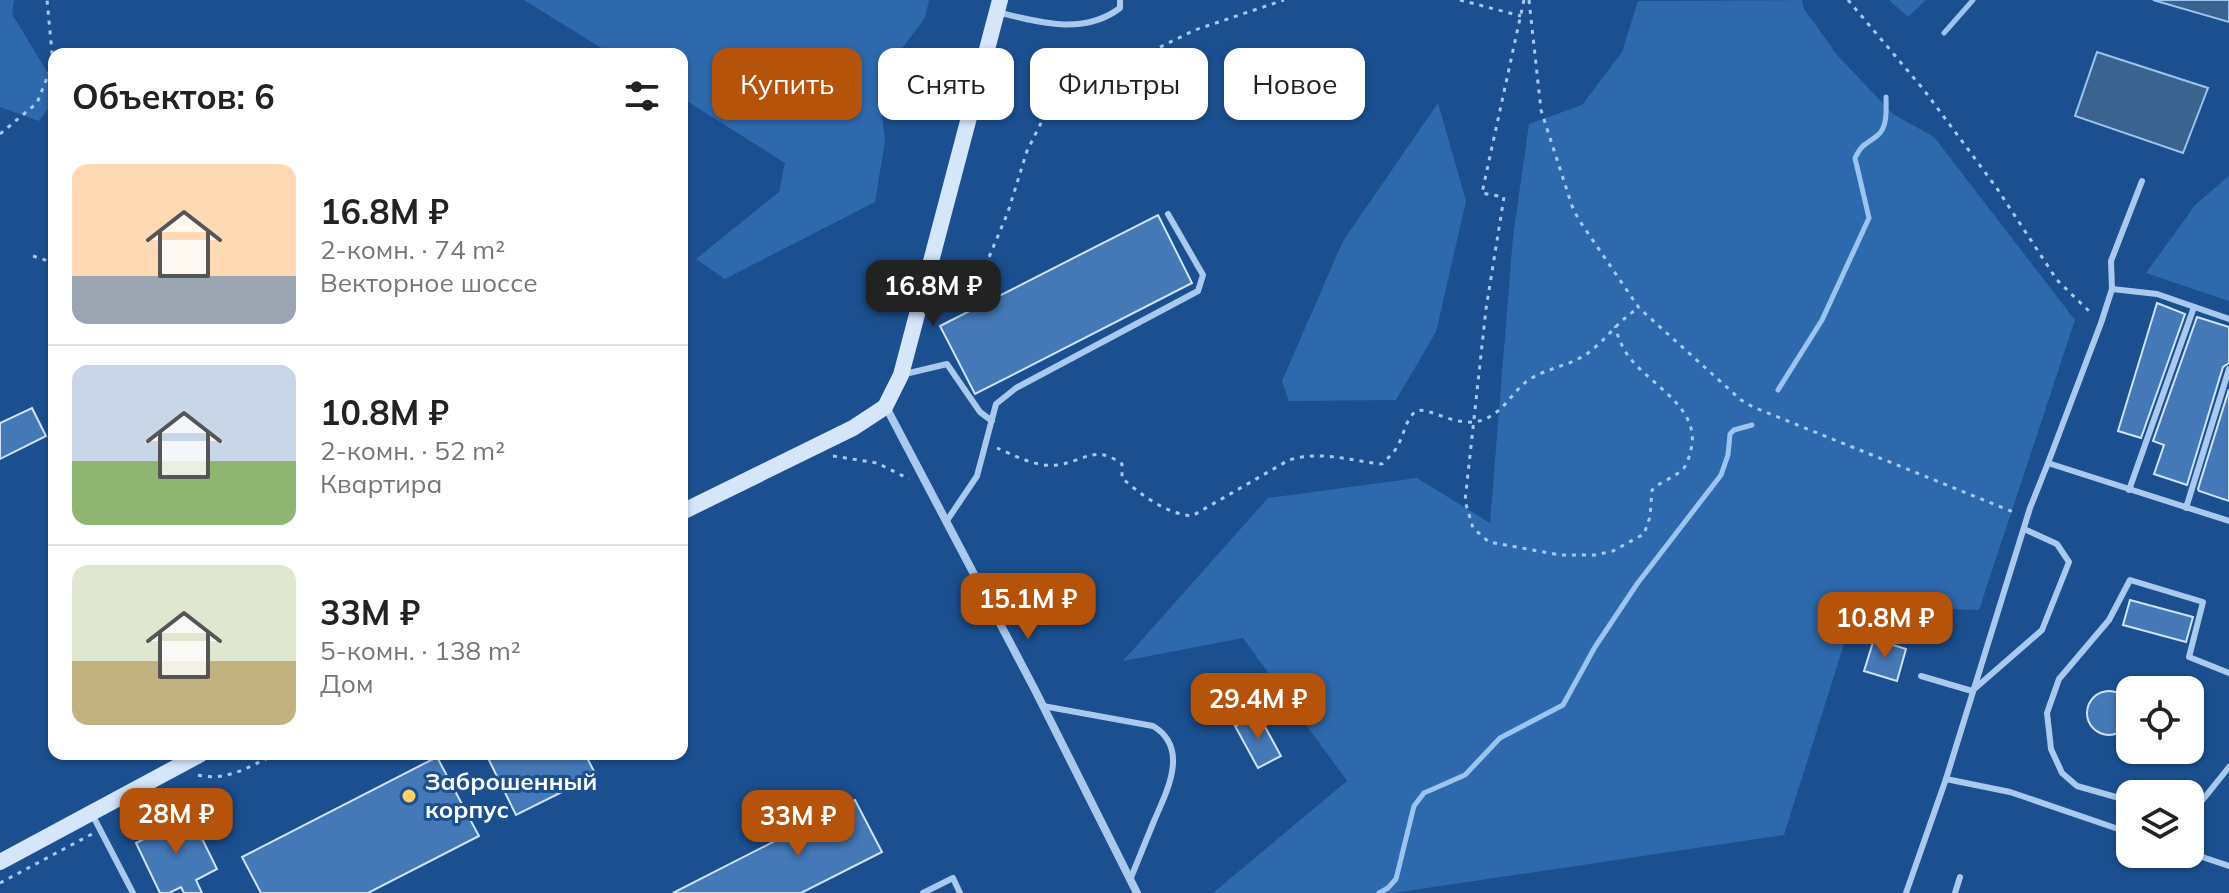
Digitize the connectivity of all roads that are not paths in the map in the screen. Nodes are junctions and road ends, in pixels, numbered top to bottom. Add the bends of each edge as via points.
1 (1120, 0) edge
2 (998, 6) edge
3 (2142, 181) dead end
4 (1168, 214) dead end
5 (2112, 289) junction
6 (2194, 307) junction
7 (2229, 319) edge
8 (2229, 369) edge
9 (901, 375) junction
10 (885, 407) junction
11 (992, 421) junction
12 (2048, 463) junction
13 (2129, 490) junction
14 (2186, 508) junction
15 (688, 509) edge
16 (2229, 521) edge
17 (946, 522) junction
18 (2024, 529) junction
19 (2229, 673) edge
20 (1921, 676) dead end
21 (1972, 691) junction
22 (1043, 706) junction
23 (190, 760) edge
24 (2229, 767) edge
25 (1946, 779) junction
26 (2116, 797) edge
27 (2204, 798) edge
28 (92, 813) junction
29 (2116, 828) edge
30 (2204, 858) edge
31 (0, 862) edge
32 (2229, 866) edge
33 (1960, 877) dead end
34 (1130, 880) junction
35 (133, 893) edge
36 (923, 893) edge
37 (960, 893) edge
38 (1137, 893) edge
39 (1906, 893) edge
40 (1955, 893) edge

1 - 2 lane via 1120,8 1108,17 1076,25 1050,24
2 - 9 main road
3 - 5 lane via 2111,261
4 - 11 lane via 1203,275 1198,291 1016,388 996,404
5 - 6 lane via 2157,294
5 - 12 lane
6 - 7 lane
6 - 13 lane
8 - 14 lane
9 - 10 main road
9 - 11 lane via 947,364
10 - 15 main road
10 - 17 street
11 - 17 lane via 977,476
12 - 13 lane
12 - 18 lane
13 - 14 lane
14 - 16 lane
17 - 22 street
18 - 21 lane
18 - 21 lane via 2057,544 2069,562 2042,630
19 - 26 lane via 2189,657 2203,602 2130,580 2109,620 2059,679 2047,713 2051,749 2062,773 2077,786
20 - 21 lane
21 - 25 lane
22 - 34 street
22 - 34 lane via 1153,726 1170,741 1172,779
23 - 28 main road
24 - 27 lane
25 - 29 lane via 2010,792
25 - 39 lane
28 - 31 main road
28 - 35 lane
30 - 32 lane
33 - 40 lane
34 - 38 street
36 - 37 lane via 953,878

